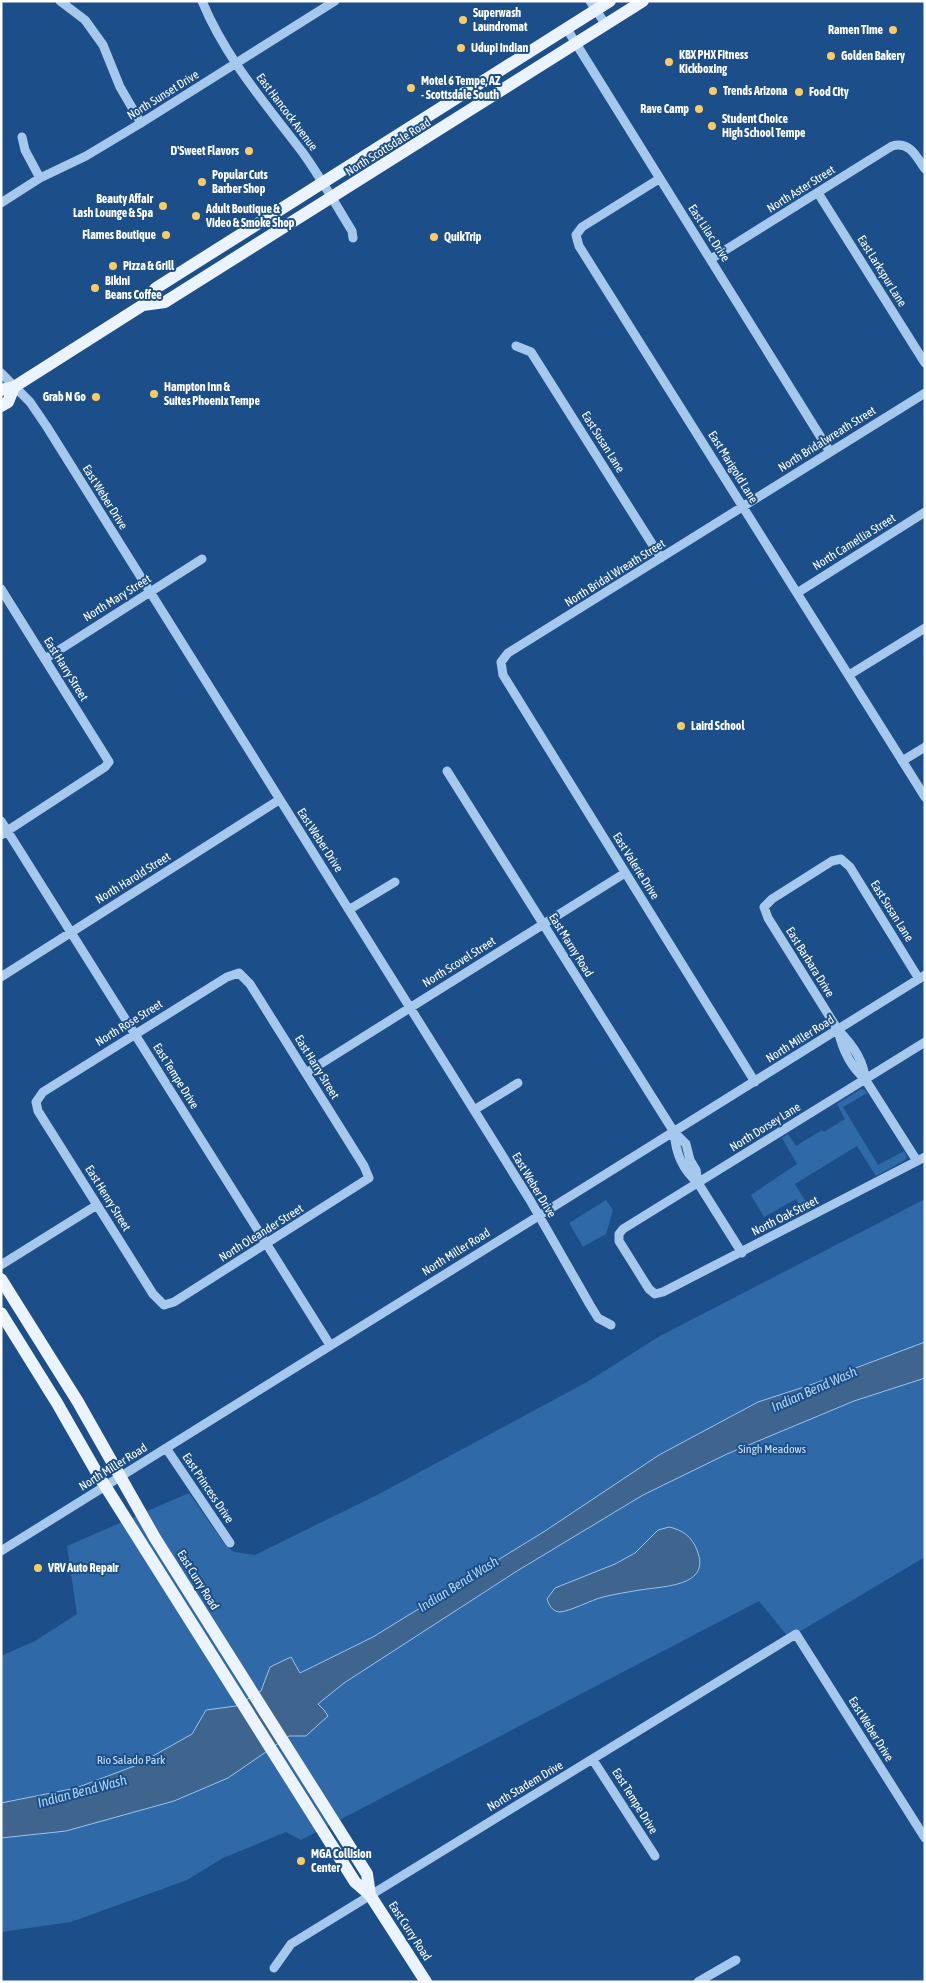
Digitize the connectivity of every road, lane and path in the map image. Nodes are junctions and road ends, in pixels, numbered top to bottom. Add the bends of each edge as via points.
1 (60, 1) edge
2 (202, 1) edge
3 (610, 1) edge
4 (643, 1) edge
5 (334, 2) edge
6 (593, 6) edge
7 (606, 25) junction
8 (567, 29) junction
9 (576, 44) junction
10 (236, 64) junction
11 (141, 123) junction
12 (22, 138) dead end
13 (925, 169) edge
14 (40, 178) junction
15 (659, 179) junction
16 (322, 183) junction
17 (818, 193) junction
18 (331, 198) junction
19 (1, 203) edge
20 (353, 238) dead end
21 (711, 259) junction
22 (143, 305) junction
23 (516, 346) dead end
24 (925, 362) edge
25 (1, 373) edge
26 (7, 388) edge
27 (925, 393) edge
28 (1, 406) edge
29 (830, 452) junction
30 (743, 506) junction
31 (925, 512) edge
32 (661, 558) junction
33 (202, 559) dead end
34 (1, 589) edge
35 (150, 592) junction
36 (797, 593) junction
37 (925, 628) edge
38 (45, 659) junction
39 (501, 662) joint
40 (849, 675) junction
41 (925, 747) edge
42 (902, 761) junction
43 (447, 771) dead end
44 (925, 797) edge
45 (279, 800) junction
46 (1, 821) edge
47 (4, 833) edge
48 (841, 859) joint
49 (625, 873) junction
50 (395, 882) dead end
51 (350, 909) junction
52 (544, 924) junction
53 (72, 932) junction
54 (239, 973) joint
55 (1, 977) edge
56 (922, 977) edge
57 (410, 1007) junction
58 (838, 1030) junction
59 (135, 1034) junction
60 (925, 1042) edge
61 (306, 1073) junction
62 (865, 1079) junction
63 (755, 1082) junction
64 (518, 1083) dead end
65 (36, 1102) joint
66 (474, 1110) junction
67 (674, 1132) junction
68 (921, 1159) edge
69 (369, 1178) joint
70 (698, 1183) junction
71 (97, 1204) junction
72 (539, 1216) junction
73 (267, 1244) junction
74 (742, 1253) junction
75 (1, 1265) edge
76 (1, 1279) edge
77 (655, 1294) joint
78 (164, 1305) joint
79 (1, 1312) edge
80 (610, 1325) dead end
81 (330, 1345) junction
82 (166, 1448) junction
83 (120, 1477) junction
84 (106, 1486) junction
85 (230, 1543) dead end
86 (1, 1551) edge
87 (796, 1634) joint
88 (281, 1751) junction
89 (593, 1760) junction
90 (925, 1838) edge
91 (655, 1856) dead end
92 (370, 1895) junction
93 (736, 1960) dead end
94 (274, 1968) dead end
95 (426, 1982) edge
96 (698, 1982) edge

1 - 11 street via 85,20 99,38 120,87
2 - 10 street, East Hancock Avenue via 209,20
3 - 6 main road, North Scottsdale Road
4 - 7 main road, North Scottsdale Road
5 - 10 street, North Sunset Drive
6 - 7 street
6 - 8 main road, North Scottsdale Road
7 - 9 main road, North Scottsdale Road
8 - 9 street, East Lilac Drive
8 - 16 main road, North Scottsdale Road
9 - 15 street, East Lilac Drive
9 - 18 main road, North Scottsdale Road
10 - 11 street, North Sunset Drive
10 - 16 street, East Hancock Avenue
11 - 14 street, North Sunset Drive via 86,156
12 - 14 street
13 - 17 street, North Aster Street via 914,152 899,144
14 - 19 street, North Sunset Drive
15 - 21 street, East Lilac Drive
15 - 30 street, East Marigold Lane via 582,227 576,235 579,246
16 - 18 street, East Hancock Avenue
16 - 22 main road, North Scottsdale Road via 156,288
17 - 21 street, North Aster Street
17 - 24 street, East Larkspur Lane
18 - 20 street, East Hancock Avenue
18 - 22 main road, North Scottsdale Road via 165,302
21 - 29 street, East Lilac Drive
22 - 26 main road, North Scottsdale Road
23 - 32 street, East Susan Lane via 531,352
25 - 26 street, East Weber Drive
26 - 28 main road, North Scottsdale Road via 8,402
26 - 35 street, East Weber Drive via 30,402
27 - 29 street, North Bridalwreath Street
29 - 30 street, North Bridalwreath Street
30 - 32 street, North Bridal Wreath Street
30 - 36 street, East Marigold Lane
31 - 36 street, North Camellia Street
32 - 39 street, North Bridal Wreath Street via 508,653
33 - 35 street, North Mary Street
34 - 38 street, East Harry Street
35 - 38 street, North Mary Street
35 - 45 street, East Weber Drive
36 - 40 street, East Marigold Lane
37 - 40 street
38 - 47 street, East Harry Street via 109,762
39 - 49 street, East Valerie Drive via 503,675
40 - 42 street, East Marigold Lane
41 - 42 street
42 - 44 street, East Marigold Lane
43 - 52 street, East Marny Road
45 - 51 street, East Weber Drive
45 - 53 street, North Harold Street
46 - 47 street, East Tempe Drive
47 - 53 street, East Tempe Drive
48 - 56 street, East Susan Lane via 850,867
48 - 58 street, East Barbara Drive via 832,861 772,898 764,907
49 - 52 street, North Scovel Street
49 - 63 street, East Valerie Drive
50 - 51 street
51 - 57 street, East Weber Drive
52 - 57 street, North Scovel Street
52 - 67 street, East Marny Road
53 - 55 street, North Harold Street
53 - 59 street, East Tempe Drive
54 - 59 street, North Rose Street via 227,977
54 - 61 street, East Harry Street via 250,984
56 - 58 street, North Miller Road
57 - 61 street, North Scovel Street
57 - 66 street, East Weber Drive
58 - 62 street, East Barbara Drive via 848,1039 858,1065 864,1067
58 - 63 street, North Miller Road
59 - 65 street, North Rose Street via 43,1092
59 - 73 street, East Tempe Drive
60 - 62 street, North Dorsey Lane
61 - 69 street, East Harry Street
62 - 68 street, East Barbara Drive
62 - 70 street, North Dorsey Lane
63 - 67 street, North Miller Road
64 - 66 street
65 - 71 street, East Henry Street via 38,1111
66 - 72 street, East Weber Drive
67 - 70 street, East Marny Road via 686,1144 686,1162 696,1170
67 - 72 street, North Miller Road
68 - 74 street, North Oak Street
69 - 73 street, North Oleander Street
70 - 74 street, East Marny Road
70 - 77 street, North Dorsey Lane via 619,1234 619,1241
71 - 75 street
71 - 78 street, East Henry Street via 153,1294
72 - 80 street, East Weber Drive via 598,1318
72 - 81 street, North Miller Road
73 - 78 street, North Oleander Street via 174,1302
73 - 81 street, East Tempe Drive
74 - 77 street, North Oak Street
76 - 83 main road, East Curry Road via 78,1402
79 - 84 main road, East Curry Road
81 - 82 street, North Miller Road
82 - 83 street, North Miller Road
82 - 85 street, East Princess Drive
83 - 84 street, North Miller Road
83 - 88 main road, East Curry Road via 249,1688
84 - 86 street, North Miller Road
84 - 88 main road, East Curry Road via 238,1696
87 - 89 street, North Stadem Drive
87 - 90 street, East Weber Drive
88 - 92 main road, East Curry Road via 355,1882
89 - 91 street, East Tempe Drive
89 - 92 street, North Stadem Drive
92 - 94 street, North Stadem Drive via 291,1944
92 - 95 main road, East Curry Road
93 - 96 street

